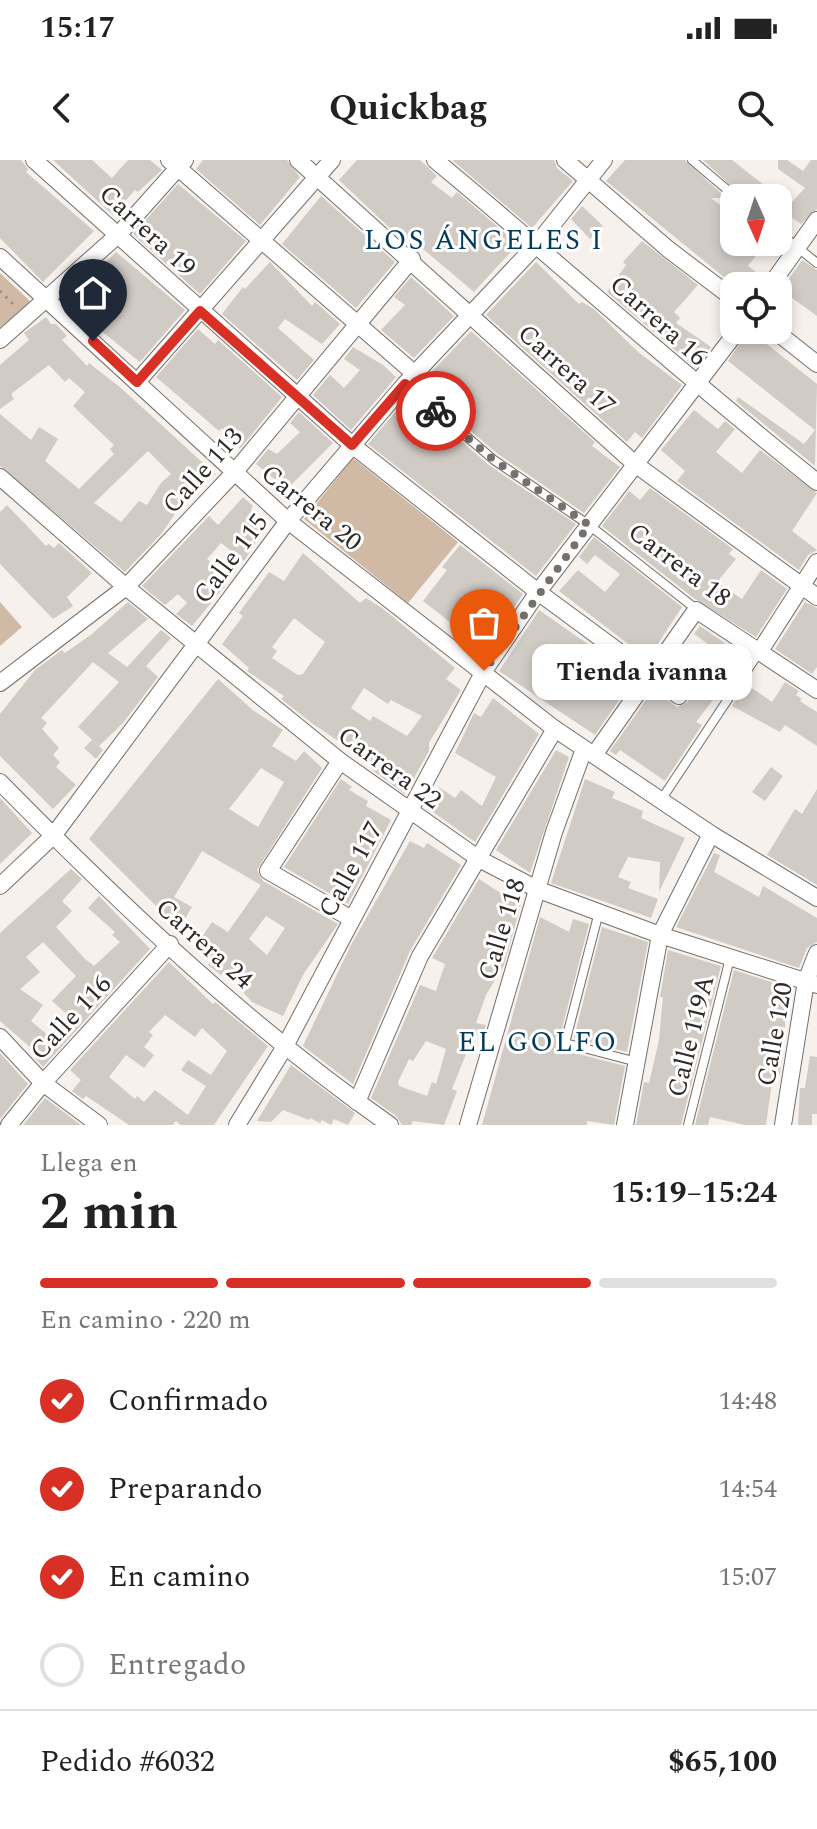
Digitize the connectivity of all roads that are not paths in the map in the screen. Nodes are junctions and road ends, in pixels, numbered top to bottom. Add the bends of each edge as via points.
1 (34, 160) edge
2 (298, 160) edge
3 (332, 160) edge
4 (435, 160) edge
5 (565, 160) edge
6 (604, 160) edge
7 (692, 160) edge
8 (177, 163) edge
9 (318, 177) junction
10 (587, 180) junction
11 (720, 184) edge
12 (817, 220) edge
13 (119, 234) junction
14 (259, 242) junction
15 (537, 244) junction
16 (792, 244) edge
17 (797, 248) junction
18 (0, 257) edge
19 (412, 259) junction
20 (817, 263) edge
21 (780, 272) edge
22 (720, 288) edge
23 (48, 301) junction
24 (200, 311) junction
25 (469, 313) junction
26 (358, 326) junction
27 (0, 340) edge
28 (728, 344) edge
29 (792, 344) edge
30 (817, 364) edge
31 (410, 379) junction
32 (137, 382) junction
33 (696, 386) junction
34 (300, 396) junction
35 (352, 445) junction
36 (635, 464) junction
37 (233, 474) junction
38 (0, 477) edge
39 (817, 482) edge
40 (288, 521) junction
41 (589, 525) junction
42 (817, 562) edge
43 (126, 587) junction
44 (801, 587) junction
45 (538, 592) junction
46 (817, 597) edge
47 (696, 610) junction
48 (195, 644) junction
49 (760, 651) junction
50 (484, 671) junction
51 (649, 674) junction
52 (0, 683) edge
53 (817, 690) edge
54 (679, 696) dead end
55 (555, 729) junction
56 (589, 752) junction
57 (340, 761) junction
58 (0, 782) edge
59 (661, 801) junction
60 (408, 812) junction
61 (711, 834) junction
62 (53, 836) junction
63 (479, 859) junction
64 (0, 886) edge
65 (539, 890) junction
66 (817, 898) edge
67 (599, 912) junction
68 (350, 918) junction
69 (660, 935) junction
70 (170, 944) junction
71 (817, 953) edge
72 (730, 957) junction
73 (812, 983) edge
74 (0, 1037) edge
75 (284, 1048) junction
76 (637, 1063) junction
77 (43, 1083) junction
78 (357, 1102) junction
79 (9, 1125) edge
80 (99, 1125) edge
81 (237, 1125) edge
82 (390, 1125) edge
83 (468, 1125) edge
84 (625, 1125) edge
85 (688, 1125) edge
86 (783, 1125) edge

1 - 13 street, Carrera 19
2 - 9 street, Carrera 17
3 - 9 street
4 - 15 street, Carrera 16
5 - 10 street
6 - 10 street, Calle 115
7 - 11 lane
8 - 13 street
8 - 14 street
9 - 14 street
9 - 19 street, Carrera 17
10 - 15 street, Calle 115
10 - 22 street
12 - 17 street
13 - 23 street
13 - 24 street, Carrera 19
14 - 24 street
14 - 26 street
15 - 25 street, Calle 115
15 - 33 street, Carrera 16
16 - 17 lane
17 - 20 lane
17 - 21 street
18 - 23 street, Carrera 20
19 - 25 street, Carrera 17
19 - 26 street, Calle 113
23 - 27 street
23 - 32 street, Carrera 20
24 - 32 street
24 - 34 street, Carrera 19
25 - 31 street, Calle 115
25 - 36 street, Carrera 17
26 - 31 street
26 - 34 street, Calle 113
28 - 33 street, Calle 117
29 - 30 street
31 - 35 street, Calle 115
31 - 41 lane, Carrera 18 via 494,460
32 - 37 street, Carrera 20
33 - 36 street, Calle 117
33 - 39 street, Carrera 16
34 - 35 street, Carrera 19
34 - 37 street, Calle 113
35 - 40 street, Calle 115
35 - 45 street, Carrera 19
36 - 41 street, Calle 117
36 - 44 street, Carrera 17
37 - 40 street, Carrera 20
37 - 43 street, Calle 113
38 - 43 street, Carrera 22
40 - 48 street, Calle 115
40 - 50 street, Carrera 20
41 - 45 street, Calle 117
41 - 47 lane, Carrera 18
42 - 44 street
43 - 48 street, Carrera 22
43 - 52 street, Calle 113
44 - 46 street, Carrera 17
44 - 49 street
45 - 50 street, Calle 117
45 - 51 street, Carrera 19
47 - 49 street, Carrera 18
47 - 51 street, Calle 118
48 - 57 street, Carrera 22
48 - 62 street, Calle 115
49 - 53 street, Carrera 18
49 - 59 lane
50 - 55 street, Carrera 20
50 - 60 street, Calle 117
51 - 54 street, Carrera 19
51 - 56 street, Calle 118
55 - 56 street, Carrera 20
55 - 63 street
56 - 59 street, Carrera 20
56 - 65 street, Calle 118 via 554,832
57 - 60 street, Carrera 22
57 - 68 street via 268,871
58 - 62 street, Carrera 24
59 - 61 street, Carrera 20
60 - 63 street, Carrera 22
60 - 68 street, Calle 117
61 - 66 street, Carrera 20
61 - 69 street
62 - 64 street, Calle 115
62 - 70 street, Carrera 24
63 - 65 street, Carrera 22
63 - 78 street via 420,956
65 - 67 street, Carrera 22
65 - 83 street, Calle 118
67 - 69 street, Carrera 22
67 - 76 lane via 565,1043
68 - 75 street, Calle 117
69 - 72 street, Carrera 22
69 - 76 street
70 - 75 street, Carrera 24
70 - 77 street, Calle 116
71 - 73 street, Calle 120
72 - 73 street, Carrera 22
72 - 85 lane, Calle 119A
73 - 86 street, Calle 120
74 - 77 street
75 - 78 street, Carrera 24
75 - 81 street, Calle 117
76 - 84 street
77 - 79 street, Calle 116
77 - 80 street
78 - 82 street, Carrera 24

